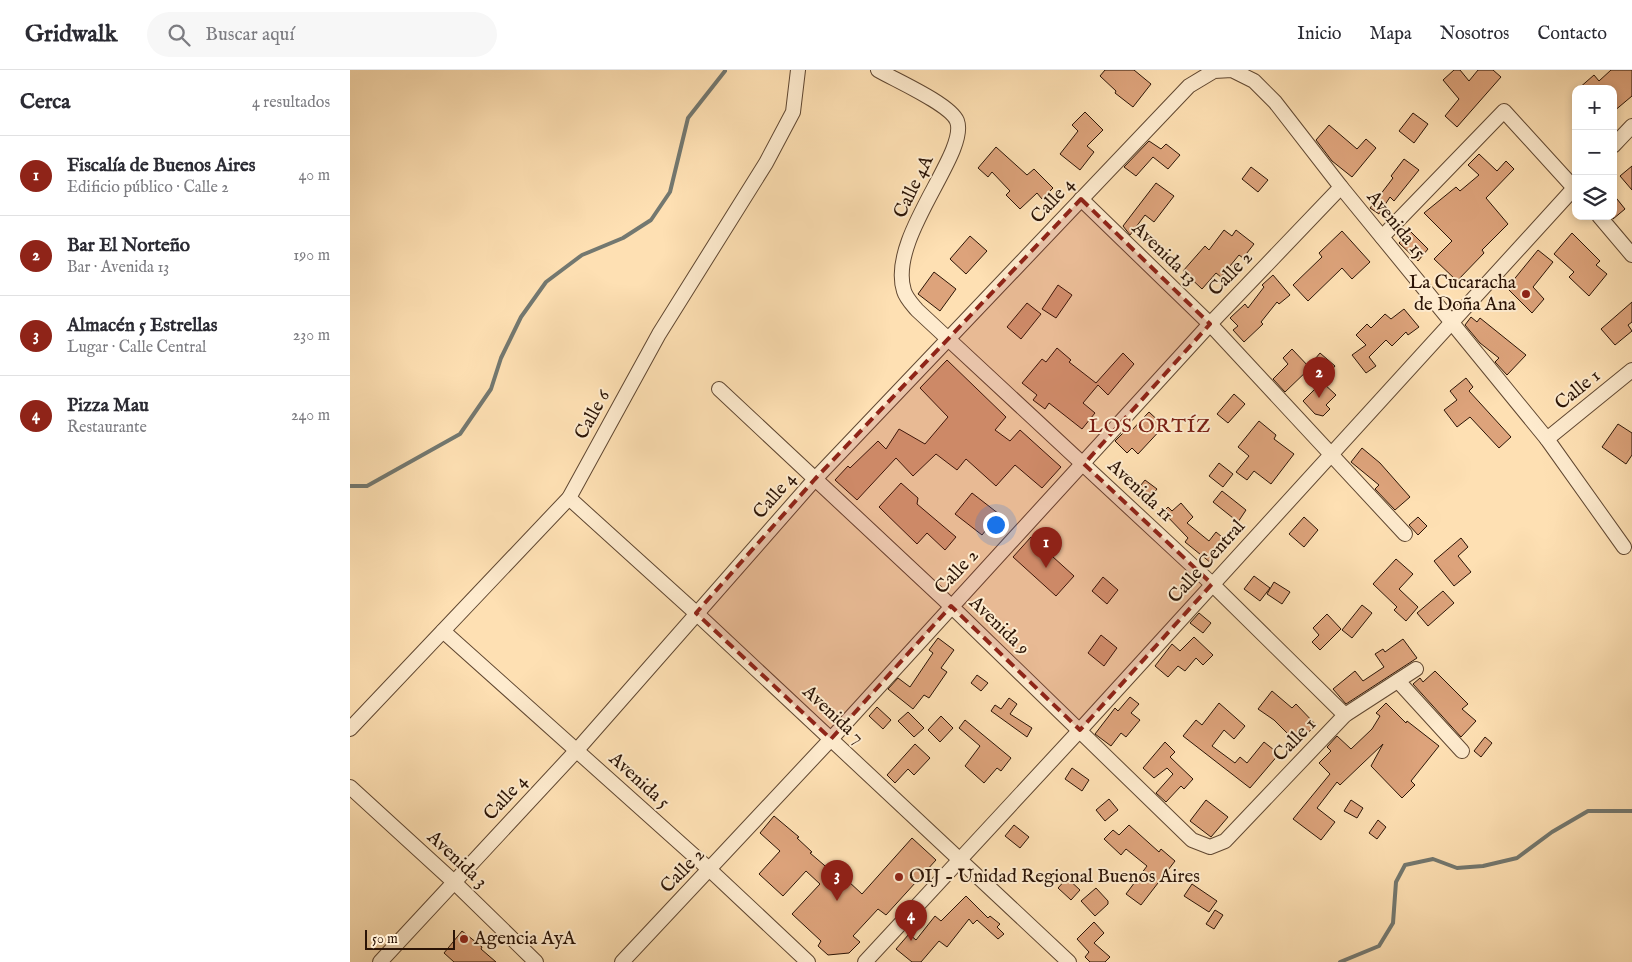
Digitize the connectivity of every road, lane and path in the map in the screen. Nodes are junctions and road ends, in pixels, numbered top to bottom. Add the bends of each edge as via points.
1 (798, 70) edge
2 (878, 70) edge
3 (1214, 71) joint
4 (1632, 126) edge
5 (1617, 142) edge
6 (1572, 185) edge
7 (1340, 187) junction
8 (1572, 191) edge
9 (1081, 199) junction
10 (1602, 220) edge
11 (1382, 237) junction
12 (1632, 255) edge
13 (900, 270) joint
14 (1451, 323) junction
15 (1210, 324) junction
16 (949, 338) junction
17 (1632, 370) edge
18 (719, 389) dead end
19 (1547, 439) junction
20 (1332, 453) junction
21 (1084, 464) junction
22 (815, 479) junction
23 (569, 498) junction
24 (1405, 534) dead end
25 (1624, 547) dead end
26 (1212, 584) junction
27 (951, 606) junction
28 (696, 613) junction
29 (443, 631) junction
30 (1416, 669) dead end
31 (1398, 681) junction
32 (1345, 715) junction
33 (350, 729) edge
34 (1080, 730) junction
35 (831, 739) junction
36 (576, 750) junction
37 (1462, 751) dead end
38 (350, 787) edge
39 (1210, 847) joint
40 (959, 859) junction
41 (710, 870) junction
42 (454, 882) junction
43 (380, 962) edge
44 (536, 962) edge
45 (622, 962) edge
46 (808, 962) edge
47 (865, 962) edge
48 (1069, 962) edge

1 - 23 street, Calle 6 via 793,112 766,163 659,334
2 - 13 street, Calle 4A via 946,108 956,121 958,138 921,210
3 - 7 street, Avenida 15 via 1232,70 1254,81 1276,102
3 - 9 street, Calle 4 via 1189,86
4 - 5 street
6 - 11 street via 1504,112
7 - 11 street, Avenida 15
7 - 15 street, Calle 2
8 - 14 street, Calle Central
9 - 15 street, Avenida 13
9 - 16 street, Calle 4
10 - 12 street
11 - 14 street, Avenida 15
13 - 16 street, Avenida 11 via 904,293 917,310
14 - 19 street, Avenida 15
14 - 20 street, Calle Central
15 - 20 street, Avenida 13
15 - 21 street, Calle 2
16 - 21 street, Avenida 11
16 - 22 street, Calle 4
17 - 19 street, Calle 1
18 - 22 street, Avenida 9
19 - 25 street, Avenida 15
20 - 24 street, Avenida 13
20 - 26 street, Calle Central
21 - 26 street, Avenida 11
21 - 27 street, Calle 2
22 - 27 street, Avenida 9
22 - 28 street, Calle 4
23 - 28 street, Avenida 7
23 - 29 street, Calle 6
26 - 32 street, Avenida 11
26 - 34 street, Calle Central
27 - 34 street, Avenida 9
27 - 35 street, Calle 2
28 - 35 street, Avenida 7
28 - 36 street, Calle 4
29 - 33 street, Calle 6
29 - 36 street, Avenida 5
30 - 31 street, Calle 1
31 - 32 street, Calle 1
31 - 37 street
32 - 39 street, Calle 1 via 1225,841
34 - 39 street, Avenida 9 via 1192,840
34 - 40 street, Calle Central
35 - 40 street, Avenida 7
35 - 41 street, Calle 2
36 - 41 street, Avenida 5
36 - 42 street, Calle 4
38 - 42 street, Avenida 3
40 - 47 street, Calle Central
40 - 48 street, Avenida 7
41 - 45 street, Calle 2
41 - 46 street, Avenida 5
42 - 43 street, Calle 4
42 - 44 street, Avenida 3

